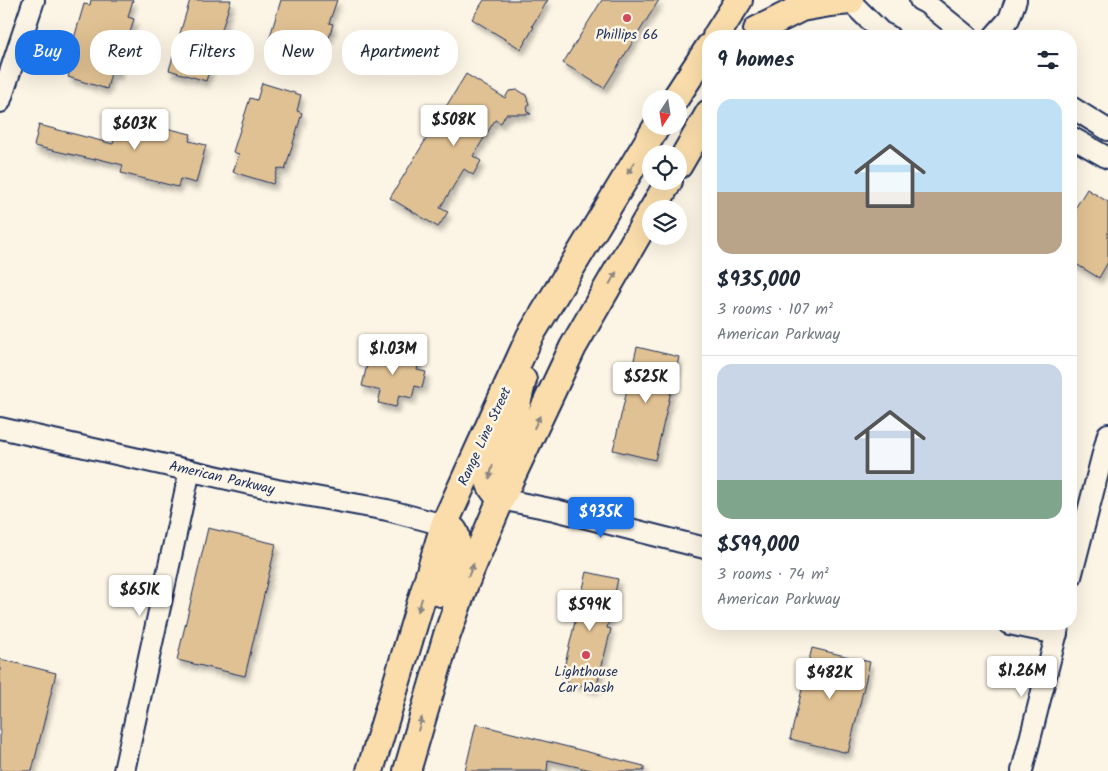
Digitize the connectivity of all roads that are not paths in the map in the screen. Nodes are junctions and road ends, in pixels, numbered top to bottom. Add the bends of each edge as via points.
1 (34, 0) edge
2 (739, 0) edge
3 (774, 0) edge
4 (849, 0) edge
5 (920, 0) edge
6 (1016, 0) edge
7 (720, 30) edge
8 (757, 30) edge
9 (761, 30) edge
10 (879, 30) edge
11 (960, 30) edge
12 (999, 30) edge
13 (702, 58) edge
14 (681, 90) edge
15 (0, 102) edge
16 (1077, 111) edge
17 (702, 125) edge
18 (1108, 130) edge
19 (652, 135) edge
20 (1077, 140) edge
21 (687, 150) edge
22 (1108, 158) edge
23 (642, 227) edge
24 (536, 326) junction
25 (0, 428) edge
26 (1108, 434) edge
27 (190, 470) junction
28 (501, 499) junction
29 (444, 525) junction
30 (702, 547) edge
31 (1077, 554) edge
32 (1058, 630) edge
33 (432, 685) junction
34 (124, 771) edge
35 (370, 771) edge
36 (407, 771) edge
37 (1022, 771) edge

1 - 15 street
2 - 7 main road
3 - 8 main road
4 - 9 main road via 801,8
4 - 10 street
5 - 11 street
6 - 12 street via 1009,19
13 - 14 main road
16 - 18 street
17 - 21 main road
19 -> 24 main road, Range Line Street
20 - 22 street
28 -> 23 main road via 573,347
24 -> 28 main road via 513,420 491,469 489,481
24 - 29 main road, Range Line Street
25 - 27 street, American Parkway
26 - 31 street
27 - 29 street, American Parkway via 387,510
27 - 34 street
28 - 30 street
33 -> 28 main road via 465,584
29 - 33 main road via 454,530 457,538 439,599
29 -> 35 main road, Range Line Street
32 - 37 street
36 -> 33 main road

